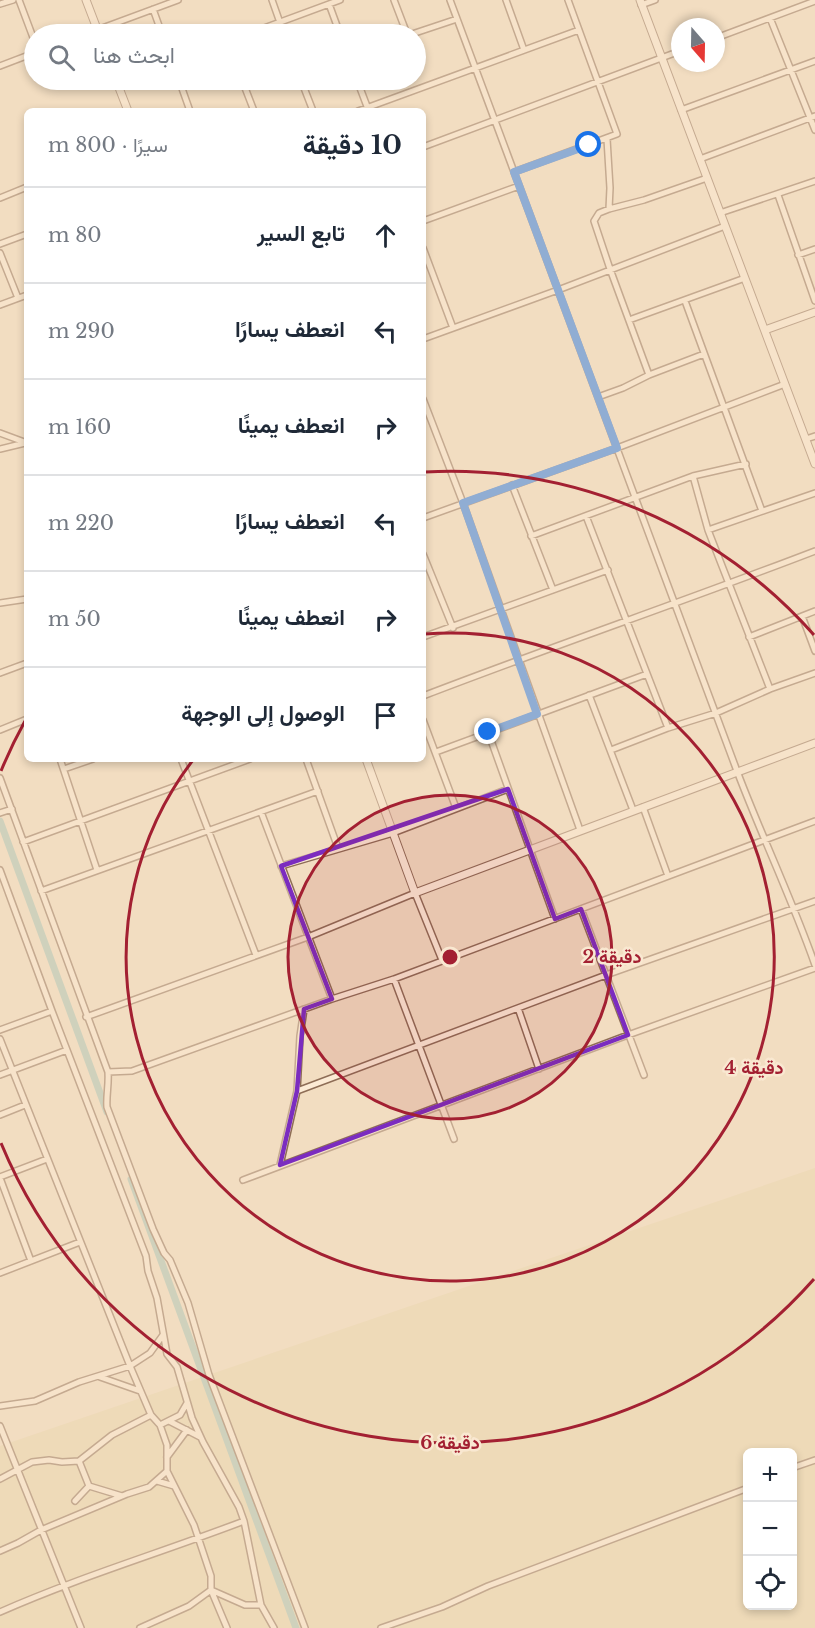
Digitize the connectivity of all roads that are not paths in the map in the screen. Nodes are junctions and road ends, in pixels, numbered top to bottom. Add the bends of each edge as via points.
1 (13, 0) edge
2 (19, 0) edge
3 (86, 0) edge
4 (177, 0) edge
5 (272, 0) edge
6 (340, 0) edge
7 (394, 0) edge
8 (450, 0) edge
9 (506, 0) edge
10 (568, 0) edge
11 (655, 0) edge
12 (815, 1) edge
13 (640, 2) edge
14 (0, 4) edge
15 (329, 4) junction
16 (153, 9) junction
17 (770, 18) junction
18 (457, 19) junction
19 (280, 22) junction
20 (28, 24) edge
21 (95, 24) edge
22 (117, 24) edge
23 (158, 24) edge
24 (275, 24) edge
25 (336, 24) edge
26 (403, 24) edge
27 (426, 29) edge
28 (579, 30) junction
29 (725, 35) edge
30 (524, 50) junction
31 (671, 54) edge
32 (24, 57) edge
33 (662, 58) junction
34 (815, 61) edge
35 (0, 66) edge
36 (475, 68) junction
37 (790, 70) junction
38 (599, 82) junction
39 (426, 87) edge
40 (120, 90) edge
41 (183, 90) edge
42 (246, 90) edge
43 (305, 90) edge
44 (361, 90) edge
45 (418, 90) edge
46 (127, 108) edge
47 (189, 108) edge
48 (253, 108) edge
49 (312, 108) edge
50 (368, 108) edge
51 (371, 108) edge
52 (681, 110) junction
53 (812, 116) edge
54 (494, 121) junction
55 (815, 130) edge
56 (607, 139) junction
57 (426, 146) edge
58 (700, 159) junction
59 (514, 172) junction
60 (707, 177) junction
61 (815, 182) edge
62 (519, 186) junction
63 (24, 188) edge
64 (778, 195) junction
65 (0, 198) edge
66 (609, 209) junction
67 (720, 213) junction
68 (426, 220) edge
69 (725, 226) junction
70 (24, 235) edge
71 (0, 244) edge
72 (815, 249) edge
73 (0, 253) edge
74 (798, 255) junction
75 (426, 256) edge
76 (610, 269) junction
77 (745, 278) junction
78 (558, 290) junction
79 (24, 296) edge
80 (18, 298) junction
81 (685, 301) junction
82 (815, 301) edge
83 (0, 305) edge
84 (815, 312) edge
85 (629, 320) junction
86 (453, 328) junction
87 (765, 330) junction
88 (426, 338) edge
89 (705, 354) junction
90 (649, 375) junction
91 (785, 384) junction
92 (598, 397) junction
93 (426, 407) edge
94 (725, 407) junction
95 (0, 433) edge
96 (815, 436) edge
97 (806, 439) junction
98 (24, 442) edge
99 (24, 444) edge
100 (0, 448) edge
101 (617, 448) junction
102 (746, 464) junction
103 (815, 464) edge
104 (693, 476) junction
105 (512, 485) junction
106 (815, 493) edge
107 (636, 498) junction
108 (463, 503) junction
109 (762, 511) junction
110 (586, 516) junction
111 (426, 517) edge
112 (708, 530) junction
113 (531, 536) junction
114 (815, 551) edge
115 (426, 562) edge
116 (608, 570) junction
117 (430, 572) junction
118 (426, 574) edge
119 (729, 584) junction
120 (554, 590) junction
121 (24, 599) edge
122 (0, 603) edge
123 (676, 604) junction
124 (500, 611) junction
125 (815, 611) edge
126 (802, 616) junction
127 (626, 620) junction
128 (453, 628) junction
129 (426, 637) edge
130 (749, 637) junction
131 (815, 651) edge
132 (518, 660) junction
133 (24, 664) edge
134 (0, 673) edge
135 (815, 673) edge
136 (647, 674) junction
137 (770, 689) junction
138 (426, 695) edge
139 (589, 695) junction
140 (716, 713) junction
141 (537, 714) junction
142 (24, 720) edge
143 (426, 727) edge
144 (668, 728) junction
145 (0, 730) edge
146 (488, 732) junction
147 (815, 743) edge
148 (611, 750) junction
149 (436, 752) junction
150 (61, 762) edge
151 (84, 762) edge
152 (182, 762) edge
153 (242, 762) edge
154 (307, 762) edge
155 (367, 762) edge
156 (64, 769) junction
157 (737, 771) junction
158 (0, 778) edge
159 (188, 781) junction
160 (508, 789) junction
161 (318, 791) junction
162 (643, 807) junction
163 (456, 808) junction
164 (12, 809) junction
165 (633, 810) junction
166 (2, 812) edge
167 (261, 812) junction
168 (81, 820) junction
169 (815, 821) edge
170 (580, 830) junction
171 (208, 832) junction
172 (393, 833) junction
173 (763, 839) junction
174 (23, 842) junction
175 (338, 848) junction
176 (529, 849) junction
177 (281, 866) junction
178 (0, 870) edge
179 (97, 870) junction
180 (668, 876) junction
181 (41, 891) junction
182 (415, 894) junction
183 (815, 901) edge
184 (794, 907) junction
185 (581, 909) junction
186 (555, 919) junction
187 (308, 937) junction
188 (256, 956) junction
189 (442, 960) junction
190 (815, 967) edge
191 (606, 975) junction
192 (394, 979) junction
193 (332, 999) junction
194 (518, 1008) junction
195 (304, 1009) junction
196 (51, 1011) junction
197 (86, 1017) junction
198 (0, 1030) edge
199 (628, 1035) junction
200 (0, 1039) edge
201 (419, 1046) junction
202 (67, 1050) junction
203 (538, 1069) junction
204 (11, 1071) junction
205 (108, 1072) junction
206 (0, 1075) edge
207 (644, 1075) dead end
208 (297, 1091) junction
209 (25, 1105) junction
210 (442, 1105) junction
211 (0, 1115) edge
212 (454, 1139) dead end
213 (47, 1159) junction
214 (280, 1165) junction
215 (0, 1177) edge
216 (243, 1180) dead end
217 (80, 1242) junction
218 (31, 1261) junction
219 (0, 1273) edge
220 (164, 1335) junction
221 (130, 1366) junction
222 (100, 1377) junction
223 (140, 1391) junction
224 (187, 1403) junction
225 (0, 1406) edge
226 (151, 1414) junction
227 (169, 1421) junction
228 (160, 1425) junction
229 (0, 1426) edge
230 (187, 1430) junction
231 (200, 1437) junction
232 (167, 1457) junction
233 (815, 1460) edge
234 (79, 1461) junction
235 (797, 1466) edge
236 (18, 1471) junction
237 (167, 1471) junction
238 (0, 1479) edge
239 (157, 1481) junction
240 (89, 1486) junction
241 (174, 1486) junction
242 (743, 1490) edge
243 (123, 1496) junction
244 (75, 1501) dead end
245 (244, 1521) junction
246 (41, 1530) junction
247 (198, 1539) junction
248 (0, 1551) edge
249 (64, 1586) junction
250 (211, 1590) junction
251 (261, 1605) junction
252 (0, 1612) edge
253 (81, 1628) edge
254 (140, 1628) edge
255 (227, 1628) edge
256 (274, 1628) edge
257 (305, 1628) edge
258 (381, 1628) edge

1 - 14 street
2 - 20 street
3 - 21 street
4 - 16 street
5 - 19 street
6 - 15 street
7 - 26 street
8 - 18 street
9 - 30 street
10 - 28 street
11 - 13 street
12 - 17 street
13 - 33 street
15 - 19 street
15 - 25 street
16 - 22 street
16 - 23 street
17 - 29 street
17 - 37 street
18 - 27 street
18 - 36 street
19 - 24 street
28 - 30 street
28 - 38 street
30 - 36 street
31 - 33 street
32 - 35 street
33 - 38 street
33 - 52 street
34 - 37 street
36 - 39 street
36 - 54 street
37 - 52 street
37 - 53 street
38 - 54 street
38 - 56 street via 617,132
40 - 46 street
41 - 47 street
42 - 48 street
43 - 49 street
44 - 50 street
45 - 51 street
52 - 58 street
53 - 55 street
53 - 58 street
54 - 57 street
54 - 59 street
56 - 59 street
56 - 66 street
58 - 60 street
59 - 62 street
60 - 66 street
60 - 67 street
61 - 64 street
62 - 68 street
62 - 78 street
63 - 65 street
64 - 67 street
64 - 74 street
66 - 76 street via 599,213 594,221
67 - 69 street
69 - 76 street
69 - 77 street
70 - 71 street
72 - 74 street
73 - 80 street
74 - 82 street
75 - 86 street
76 - 78 street
76 - 85 street
77 - 81 street
77 - 87 street
78 - 86 street
78 - 92 street
79 - 80 street
80 - 83 street
81 - 85 street
81 - 89 street
84 - 87 street
85 - 90 street
86 - 88 street
87 - 91 street
89 - 90 street
89 - 94 street
90 - 92 street
91 - 94 street
91 - 97 street
92 - 101 street
93 - 108 street
94 - 101 street
94 - 102 street
95 - 98 street
96 - 97 street
97 - 103 street
99 - 100 street
101 - 105 street
101 - 107 street
102 - 104 street
102 - 109 street
104 - 107 street
104 - 112 street
105 - 108 street
105 - 113 street
106 - 109 street
107 - 110 street
107 - 123 street
108 - 111 street
108 - 124 street
109 - 112 street
110 - 113 street
110 - 116 street
112 - 119 street
113 - 120 street
114 - 119 street
115 - 117 street
116 - 120 street
116 - 127 street
117 - 118 street
117 - 128 street
119 - 123 street
119 - 130 street
120 - 124 street
121 - 122 street
123 - 127 street
123 - 140 street
124 - 128 street
124 - 132 street
125 - 126 street
126 - 130 street
126 - 131 street
127 - 132 street
127 - 136 street
128 - 129 street
130 - 137 street
132 - 138 street
132 - 141 street
133 - 134 street
135 - 137 street
136 - 139 street
136 - 144 street
137 - 140 street
139 - 141 street
139 - 148 street
140 - 144 street
140 - 157 street
141 - 146 street
141 - 170 street
142 - 145 street
143 - 149 street
144 - 148 street
146 - 149 street
146 - 160 street
147 - 157 street
148 - 165 street
149 - 163 street
150 - 156 street
151 - 156 street
152 - 159 street
153 - 159 street
154 - 161 street
155 - 172 street
156 - 168 street
157 - 162 street
157 - 173 street
158 - 164 street
159 - 168 street
159 - 171 street
160 - 163 street
160 - 176 street
161 - 167 street
161 - 175 street
162 - 165 street
162 - 180 street
163 - 172 street
164 - 166 street
164 - 174 street
165 - 170 street
167 - 171 street
167 - 177 street
168 - 174 street
168 - 179 street
169 - 173 street
170 - 176 street
171 - 179 street
171 - 188 street
172 - 175 street
172 - 182 street
173 - 180 street
173 - 184 street
174 - 181 street
175 - 177 street
176 - 182 street
176 - 186 street
177 - 187 street
178 - 196 street
179 - 181 street
180 - 185 street
181 - 197 street
182 - 187 street
182 - 189 street
183 - 184 street
184 - 190 street
184 - 191 street
185 - 186 street
185 - 191 street
186 - 189 street
187 - 188 street
187 - 193 street
188 - 197 street
189 - 192 street
190 - 199 street
191 - 194 street
191 - 199 street
192 - 193 street
192 - 201 street
193 - 195 street
194 - 201 street
194 - 203 street
195 - 205 street via 132,1071
195 - 208 street
196 - 198 street
196 - 202 street
197 - 205 street
199 - 203 street
199 - 207 street
200 - 204 street
201 - 208 street
201 - 210 street
202 - 204 street
202 - 220 street via 146,1256
203 - 210 street
204 - 206 street
204 - 209 street
205 - 257 street via 109,1113 153,1229 188,1303 209,1375
208 - 214 street
209 - 211 street
209 - 213 street
210 - 212 street
210 - 214 street
213 - 215 street
213 - 217 street
214 - 216 street
215 - 218 street
217 - 218 street
217 - 221 street
218 - 219 street
220 - 221 street via 150,1353
220 - 224 street via 167,1354 177,1367
221 - 222 street
221 - 223 street
222 - 223 street
222 - 225 street via 35,1401
223 - 226 street
224 - 227 street via 180,1415
224 - 231 street
226 - 228 street
226 - 234 street
227 - 228 street
227 - 230 street
228 - 232 street
229 - 236 street
230 - 231 street
230 - 232 street
231 - 245 street
232 - 237 street
233 - 235 street
234 - 236 street via 32,1462
234 - 240 street
236 - 238 street
236 - 246 street
237 - 239 street
237 - 241 street
239 - 241 street
239 - 243 street
240 - 243 street
240 - 244 street
241 - 247 street
242 - 258 street
243 - 246 street
245 - 247 street
245 - 251 street
246 - 248 street
246 - 249 street
247 - 249 street
247 - 250 street via 211,1576
249 - 252 street
249 - 253 street
250 - 251 street via 245,1605
250 - 254 street via 189,1606
250 - 255 street
251 - 256 street

